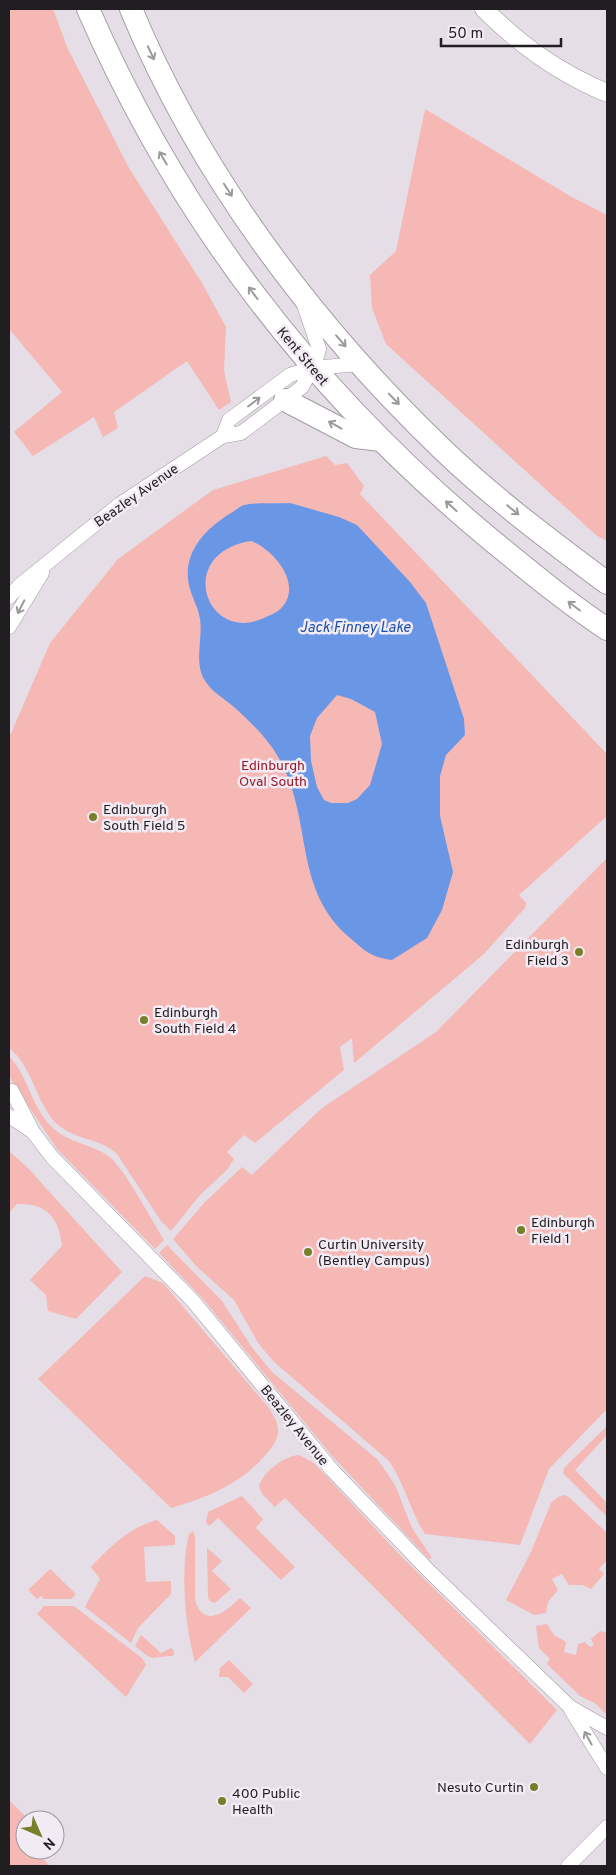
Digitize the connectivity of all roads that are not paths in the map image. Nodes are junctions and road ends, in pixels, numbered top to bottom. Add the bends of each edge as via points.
1 (88, 9) edge
2 (131, 9) edge
3 (488, 13) edge
4 (607, 93) edge
5 (299, 291) junction
6 (360, 364) junction
7 (312, 368) junction
8 (285, 400) junction
9 (222, 436) junction
10 (381, 440) junction
11 (53, 558) junction
12 (607, 583) edge
13 (9, 597) edge
14 (9, 627) edge
15 (607, 629) edge
16 (10, 1092) edge
17 (9, 1116) edge
18 (33, 1132) junction
19 (570, 1707) junction
20 (607, 1728) edge
21 (607, 1768) edge
22 (607, 1827) edge
23 (568, 1866) edge

7 -> 1 main road, Kent Street via 237,272 192,205 148,131
2 -> 5 main road via 157,66 202,149
3 - 4 street via 541,59
5 -> 6 main road
5 - 7 street, Beazley Avenue via 319,349
6 - 7 street, Beazley Avenue
6 -> 12 main road via 449,456 534,528
7 - 8 street, Beazley Avenue via 302,387
9 -> 7 street, Beazley Avenue via 229,420 290,375
7 - 10 main road, Kent Street
8 - 9 street, Beazley Avenue via 241,433
10 -> 8 main road via 356,437
9 - 11 street, Beazley Avenue via 120,504
15 -> 10 main road, Kent Street via 500,547
11 - 13 street, Beazley Avenue
11 -> 14 street, Beazley Avenue
16 - 18 street, Beazley Avenue
17 - 18 street, Beazley Avenue
18 - 19 street, Beazley Avenue via 62,1168 193,1301 349,1489
19 - 20 street, Beazley Avenue
21 -> 19 street, Beazley Avenue
22 - 23 street

